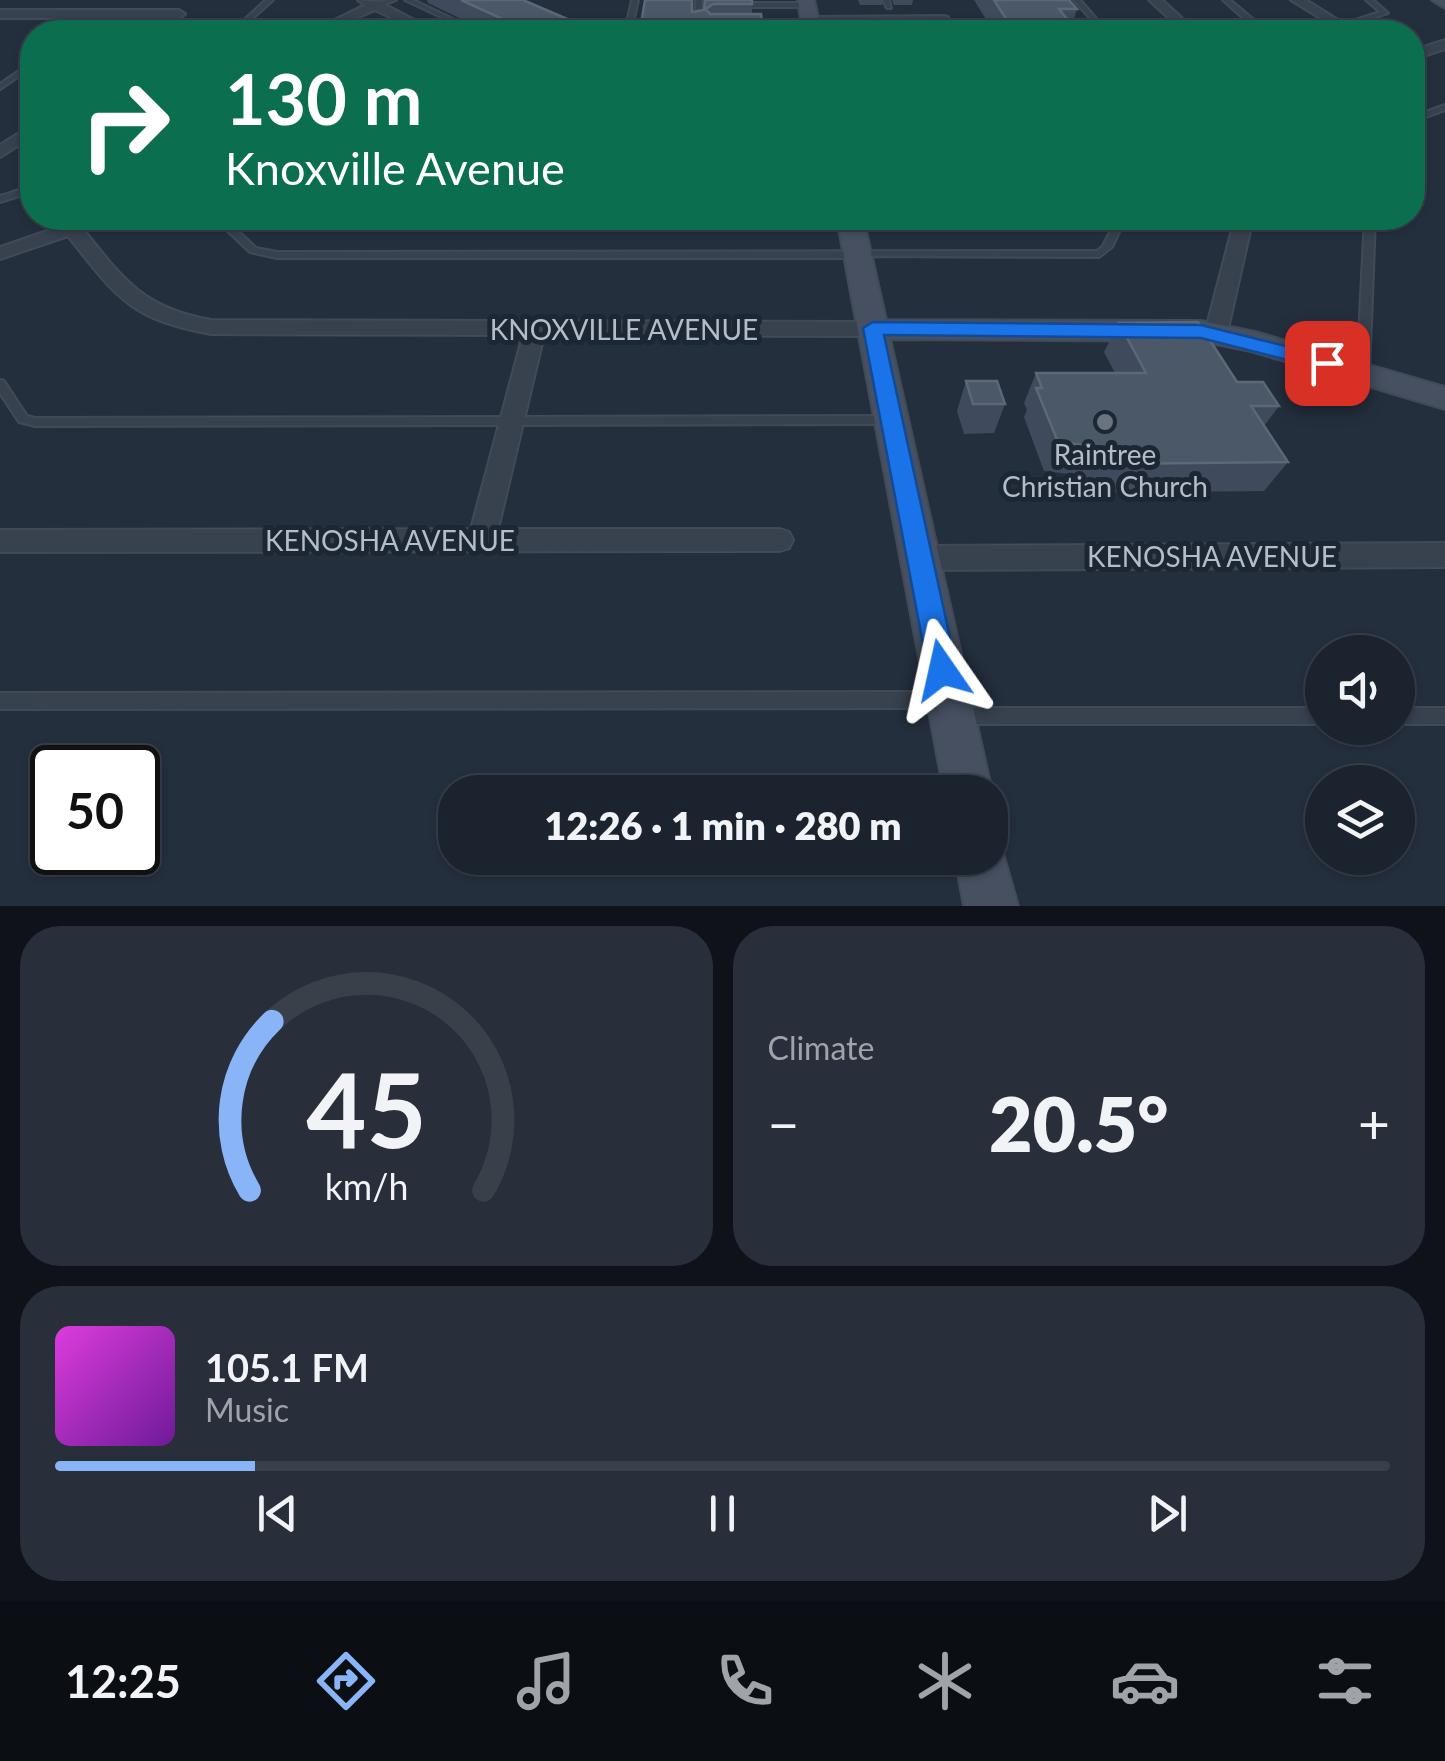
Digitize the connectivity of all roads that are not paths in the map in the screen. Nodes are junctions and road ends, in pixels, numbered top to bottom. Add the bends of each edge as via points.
1 (270, 0) edge
2 (394, 0) edge
3 (408, 0) edge
4 (738, 0) edge
5 (1077, 0) edge
6 (1155, 0) edge
7 (1226, 0) edge
8 (1297, 0) edge
9 (1368, 0) edge
10 (370, 2) edge
11 (0, 14) edge
12 (30, 14) junction
13 (105, 14) junction
14 (809, 18) edge
15 (96, 20) edge
16 (171, 20) edge
17 (248, 20) edge
18 (338, 20) edge
19 (406, 20) edge
20 (451, 20) edge
21 (944, 20) dead end
22 (1094, 20) edge
23 (1178, 20) edge
24 (1250, 20) edge
25 (1330, 20) edge
26 (1371, 20) edge
27 (0, 32) edge
28 (66, 230) edge
29 (74, 230) edge
30 (231, 230) edge
31 (1115, 230) edge
32 (1241, 230) edge
33 (1369, 230) edge
34 (855, 242) edge
35 (0, 253) edge
36 (873, 328) junction
37 (535, 330) junction
38 (1216, 334) junction
39 (1363, 374) junction
40 (0, 384) edge
41 (1445, 398) edge
42 (892, 420) junction
43 (512, 422) junction
44 (482, 539) junction
45 (0, 540) edge
46 (779, 540) dead end
47 (1445, 555) edge
48 (920, 558) junction
49 (0, 701) edge
50 (951, 708) junction
51 (1305, 716) edge
52 (1415, 716) edge
53 (1445, 716) edge
54 (965, 775) edge
55 (985, 875) edge
56 (991, 906) edge

1 - 17 lane
2 - 10 lane
3 - 20 lane
4 - 14 lane
5 - 22 lane
6 - 23 street
7 - 24 lane
8 - 25 street
9 - 26 lane via 1386,14
10 - 18 street
10 - 19 street
11 - 12 street
12 - 13 street
12 - 27 street
13 - 15 lane
13 - 16 street via 179,14
14 - 21 street
28 - 35 street
29 - 37 street, KNOXVILLE AVENUE via 130,300 182,323
30 - 34 lane via 253,250 277,255
31 - 34 lane via 1099,254
32 - 38 street
33 - 39 lane
34 - 36 main road
36 - 37 street, KNOXVILLE AVENUE
36 - 38 main road, KNOXVILLE AVENUE
36 - 42 main road
37 - 43 street
38 - 39 main road, KNOXVILLE AVENUE
39 - 41 main road, KNOXVILLE AVENUE
40 - 43 lane via 28,422
42 - 43 lane
42 - 48 main road
43 - 44 street
44 - 45 street, KENOSHA AVENUE
44 - 46 street, KENOSHA AVENUE
47 - 48 street, KENOSHA AVENUE
48 - 50 main road
49 - 50 lane
50 - 51 lane
50 - 54 main road
52 - 53 lane
55 - 56 main road

